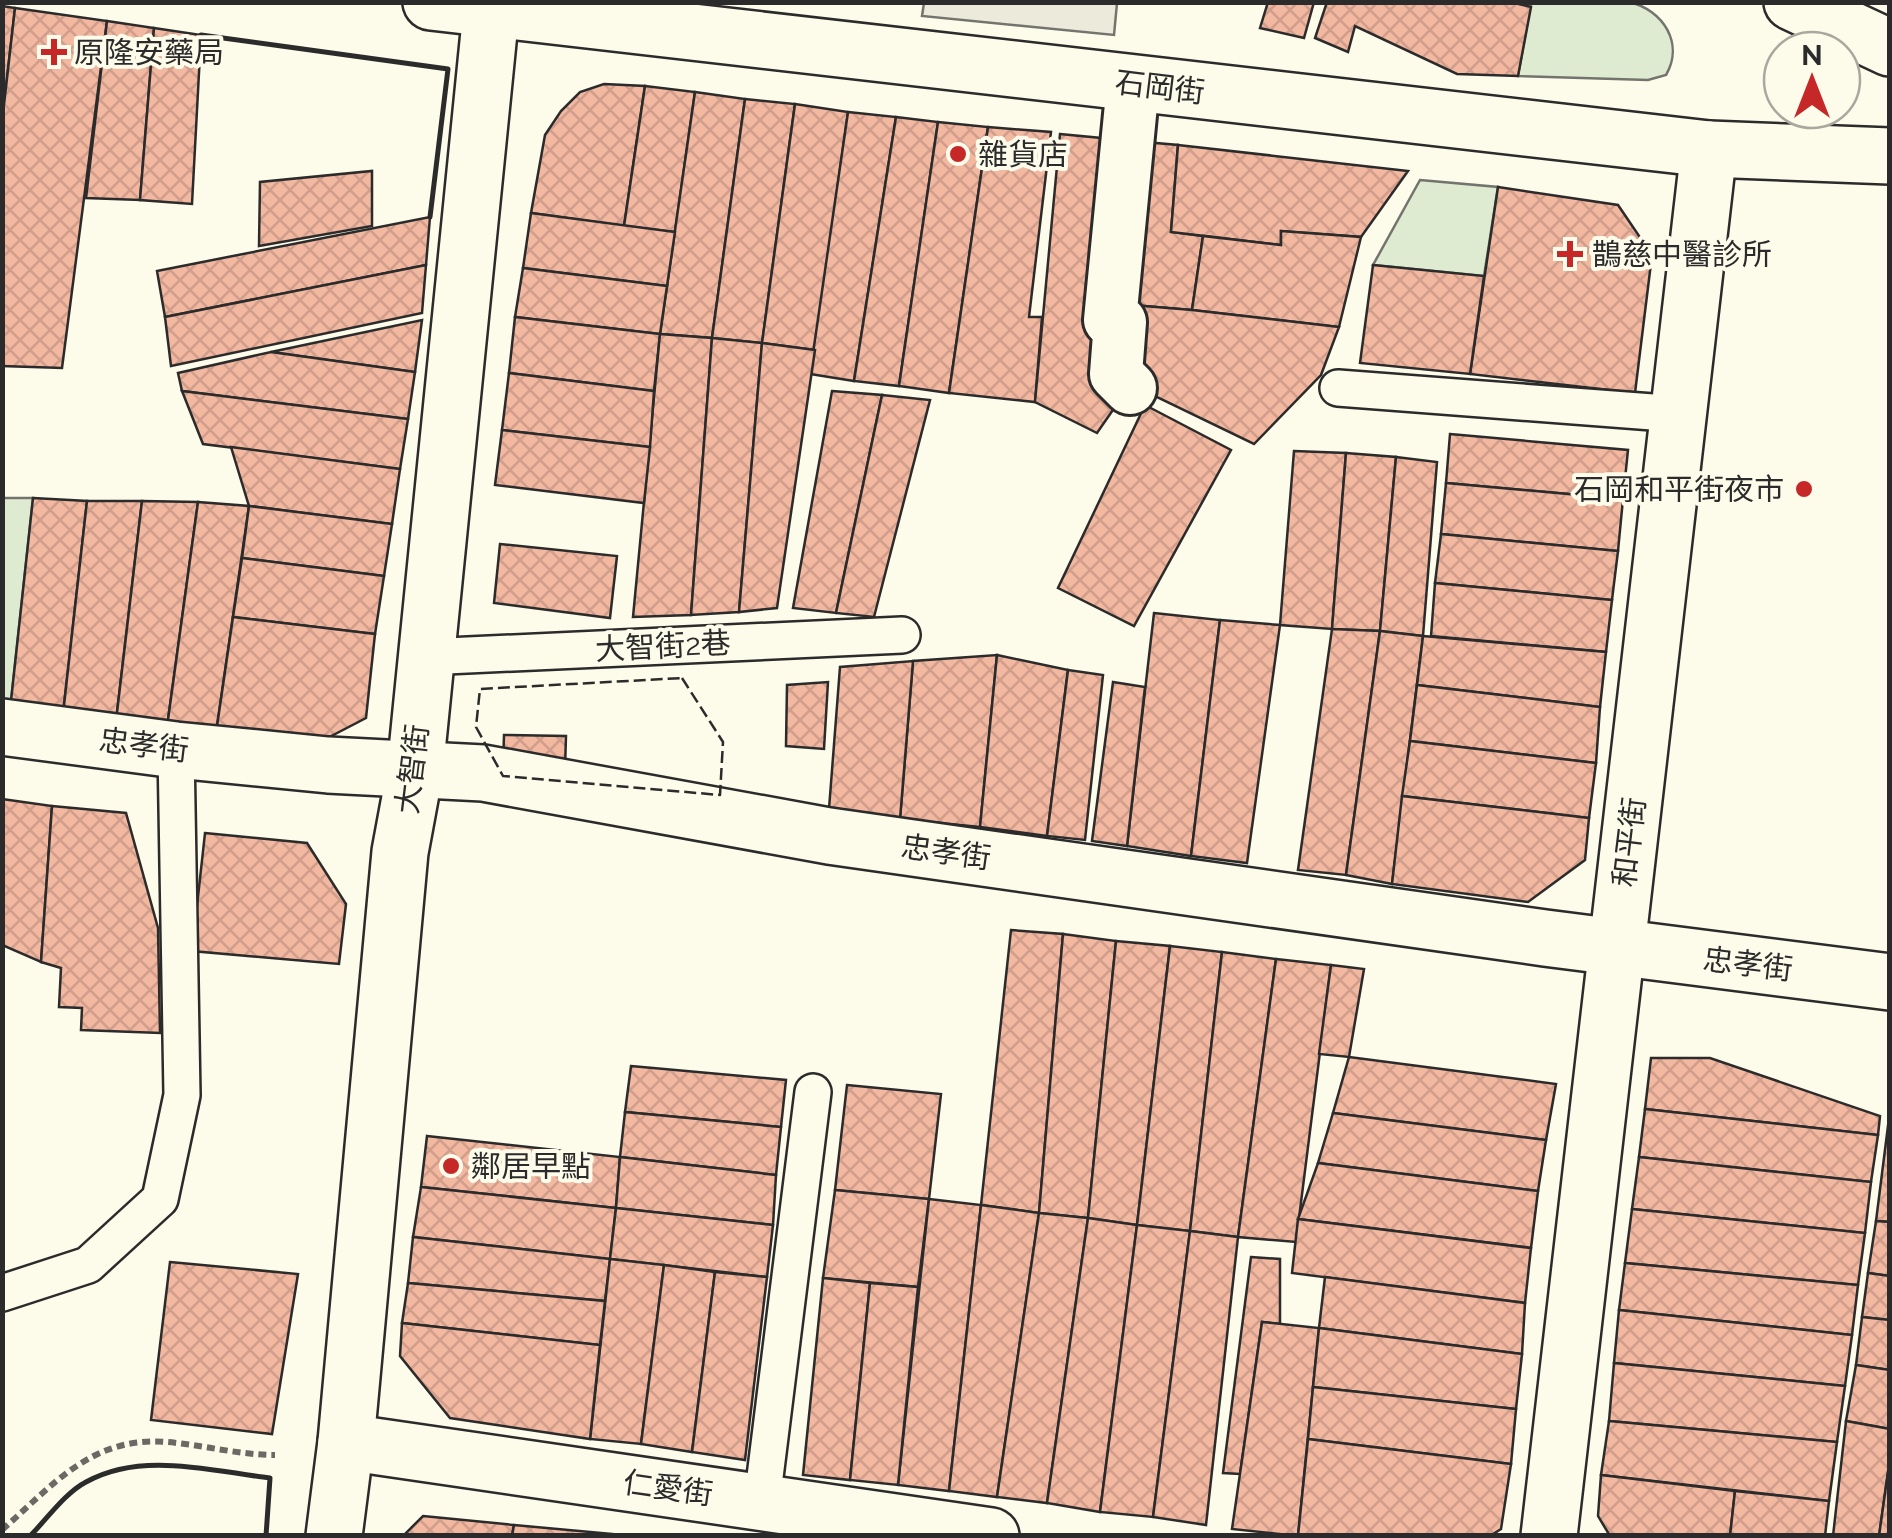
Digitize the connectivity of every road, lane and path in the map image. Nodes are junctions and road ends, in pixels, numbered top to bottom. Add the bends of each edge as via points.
1 (431, 2) edge
2 (1792, 2) edge
3 (491, 7) edge
4 (1890, 48) edge
5 (1132, 84) junction
6 (1709, 149) junction
7 (1890, 156) edge
8 (1130, 388) dead end
9 (1338, 388) dead end
10 (1679, 414) junction
11 (902, 635) dead end
12 (424, 657) junction
13 (2, 727) edge
14 (176, 750) junction
15 (415, 770) junction
16 (1616, 947) junction
17 (1890, 982) edge
18 (812, 1092) dead end
19 (2, 1293) edge
20 (346, 1442) junction
21 (762, 1501) junction
22 (2, 1530) edge
23 (334, 1536) edge
24 (991, 1536) edge
25 (1550, 1536) edge

1 - 3 street, 石岡街
2 - 4 street
3 - 5 street, 石岡街
3 - 12 street, 大智街
5 - 6 street, 石岡街
5 - 8 street via 1110,320 1120,322 1116,374
6 - 7 street, 石岡街
6 - 10 street, 和平街
9 - 10 lane
10 - 16 street, 和平街
11 - 12 lane, 大智街2巷
12 - 15 street, 大智街
13 - 14 street, 忠孝街
14 - 15 street, 忠孝街
14 - 19 lane via 182,1096 160,1199 88,1266
15 - 16 street, 忠孝街 via 483,773 829,836
15 - 20 street, 大智街 via 400,852
16 - 17 street, 忠孝街
16 - 25 street, 和平街
18 - 21 lane
20 - 21 street, 仁愛街
20 - 22 path via 272,1456 163,1442 118,1444 80,1461
20 - 23 street, 大智街
21 - 24 street, 仁愛街

